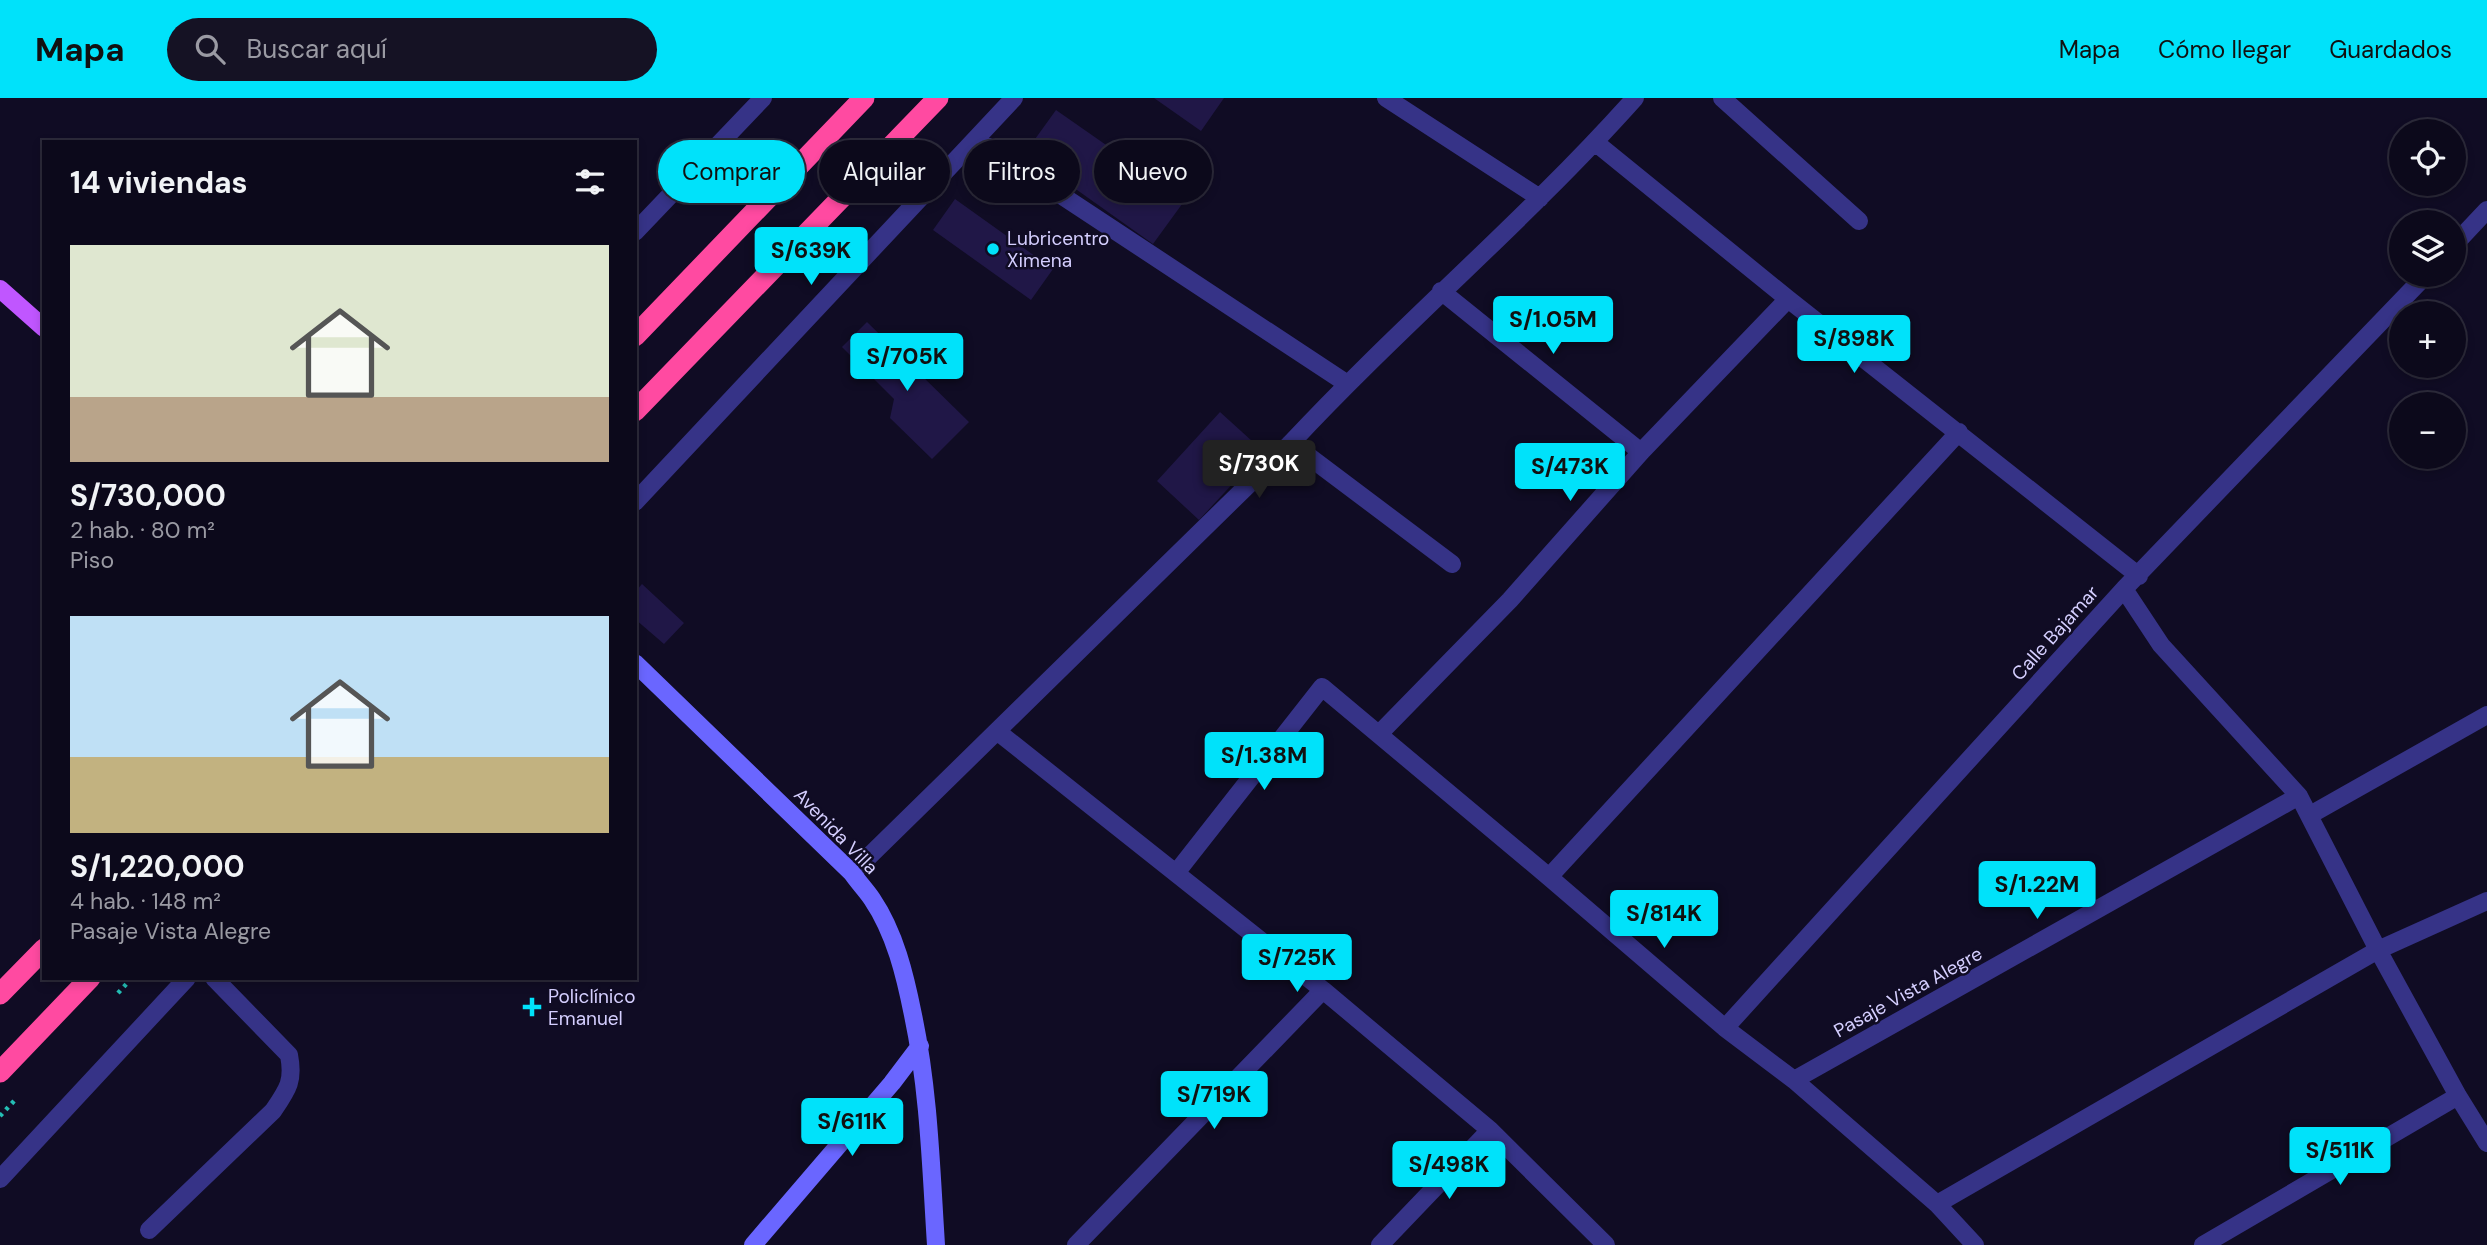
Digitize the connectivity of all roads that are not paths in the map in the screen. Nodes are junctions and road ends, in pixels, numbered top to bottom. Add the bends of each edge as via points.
1 (763, 98) edge
2 (864, 98) edge
3 (938, 98) edge
4 (1014, 98) edge
5 (1386, 98) edge
6 (1635, 98) edge
7 (1722, 98) edge
8 (976, 139) junction
9 (1595, 143) junction
10 (1540, 198) junction
11 (2487, 210) edge
12 (1859, 221) dead end
13 (637, 230) edge
14 (2466, 233) edge
15 (2415, 287) edge
16 (0, 289) edge
17 (1441, 291) junction
18 (1788, 299) junction
19 (42, 326) edge
20 (637, 334) edge
21 (1346, 383) junction
22 (637, 409) edge
23 (1959, 432) junction
24 (1291, 443) junction
25 (1641, 452) junction
26 (637, 500) edge
27 (1452, 565) dead end
28 (2139, 576) junction
29 (2124, 589) junction
30 (637, 665) edge
31 (2487, 715) edge
32 (998, 732) junction
33 (1379, 734) junction
34 (2299, 796) junction
35 (2310, 815) junction
36 (852, 873) junction
37 (1175, 873) junction
38 (1549, 877) junction
39 (2487, 901) edge
40 (2378, 950) junction
41 (42, 951) edge
42 (88, 980) edge
43 (185, 980) edge
44 (216, 980) edge
45 (1323, 990) junction
46 (0, 995) edge
47 (1724, 1028) junction
48 (920, 1046) junction
49 (0, 1072) edge
50 (1794, 1080) junction
51 (2458, 1096) junction
52 (1490, 1130) junction
53 (2487, 1143) edge
54 (0, 1179) edge
55 (1937, 1204) junction
56 (149, 1230) dead end
57 (753, 1245) edge
58 (936, 1245) edge
59 (1076, 1245) edge
60 (1380, 1245) edge
61 (1606, 1245) edge
62 (1975, 1245) edge
63 (2203, 1245) edge

1 - 13 street
2 - 20 highway
3 - 22 highway
4 - 8 street
5 - 10 street
6 - 9 street
7 - 12 street
8 - 21 street
8 - 26 street
9 - 10 street
9 - 18 street
10 - 17 street
11 - 14 street
15 - 28 street, Calle Bajamar
16 - 19 main road
17 - 21 street
17 - 25 street
18 - 23 street
18 - 25 street
21 - 24 street
23 - 28 street
23 - 38 street
24 - 27 street
24 - 32 street
25 - 33 street via 1510,600
28 - 29 street, Calle Bajamar
29 - 34 street via 2161,645
29 - 47 street, Calle Bajamar
30 - 36 street, Avenida Villa
31 - 35 street
32 - 36 street
32 - 37 street
33 - 37 street via 1322,687
33 - 38 street
34 - 35 street
34 - 50 street, Pasaje Vista Alegre
35 - 40 street
36 - 48 street, Avenida Villa via 873,900 894,943
37 - 45 street
38 - 47 street
39 - 40 street
40 - 51 street
40 - 55 street
41 - 46 highway
42 - 49 highway
43 - 54 street
44 - 56 street via 289,1055 288,1089 273,1111
45 - 52 street
45 - 59 street
47 - 50 street
48 - 57 street
48 - 58 street, Avenida Villa
50 - 55 street
51 - 53 street
51 - 63 street
52 - 60 street
52 - 61 street
55 - 62 street

